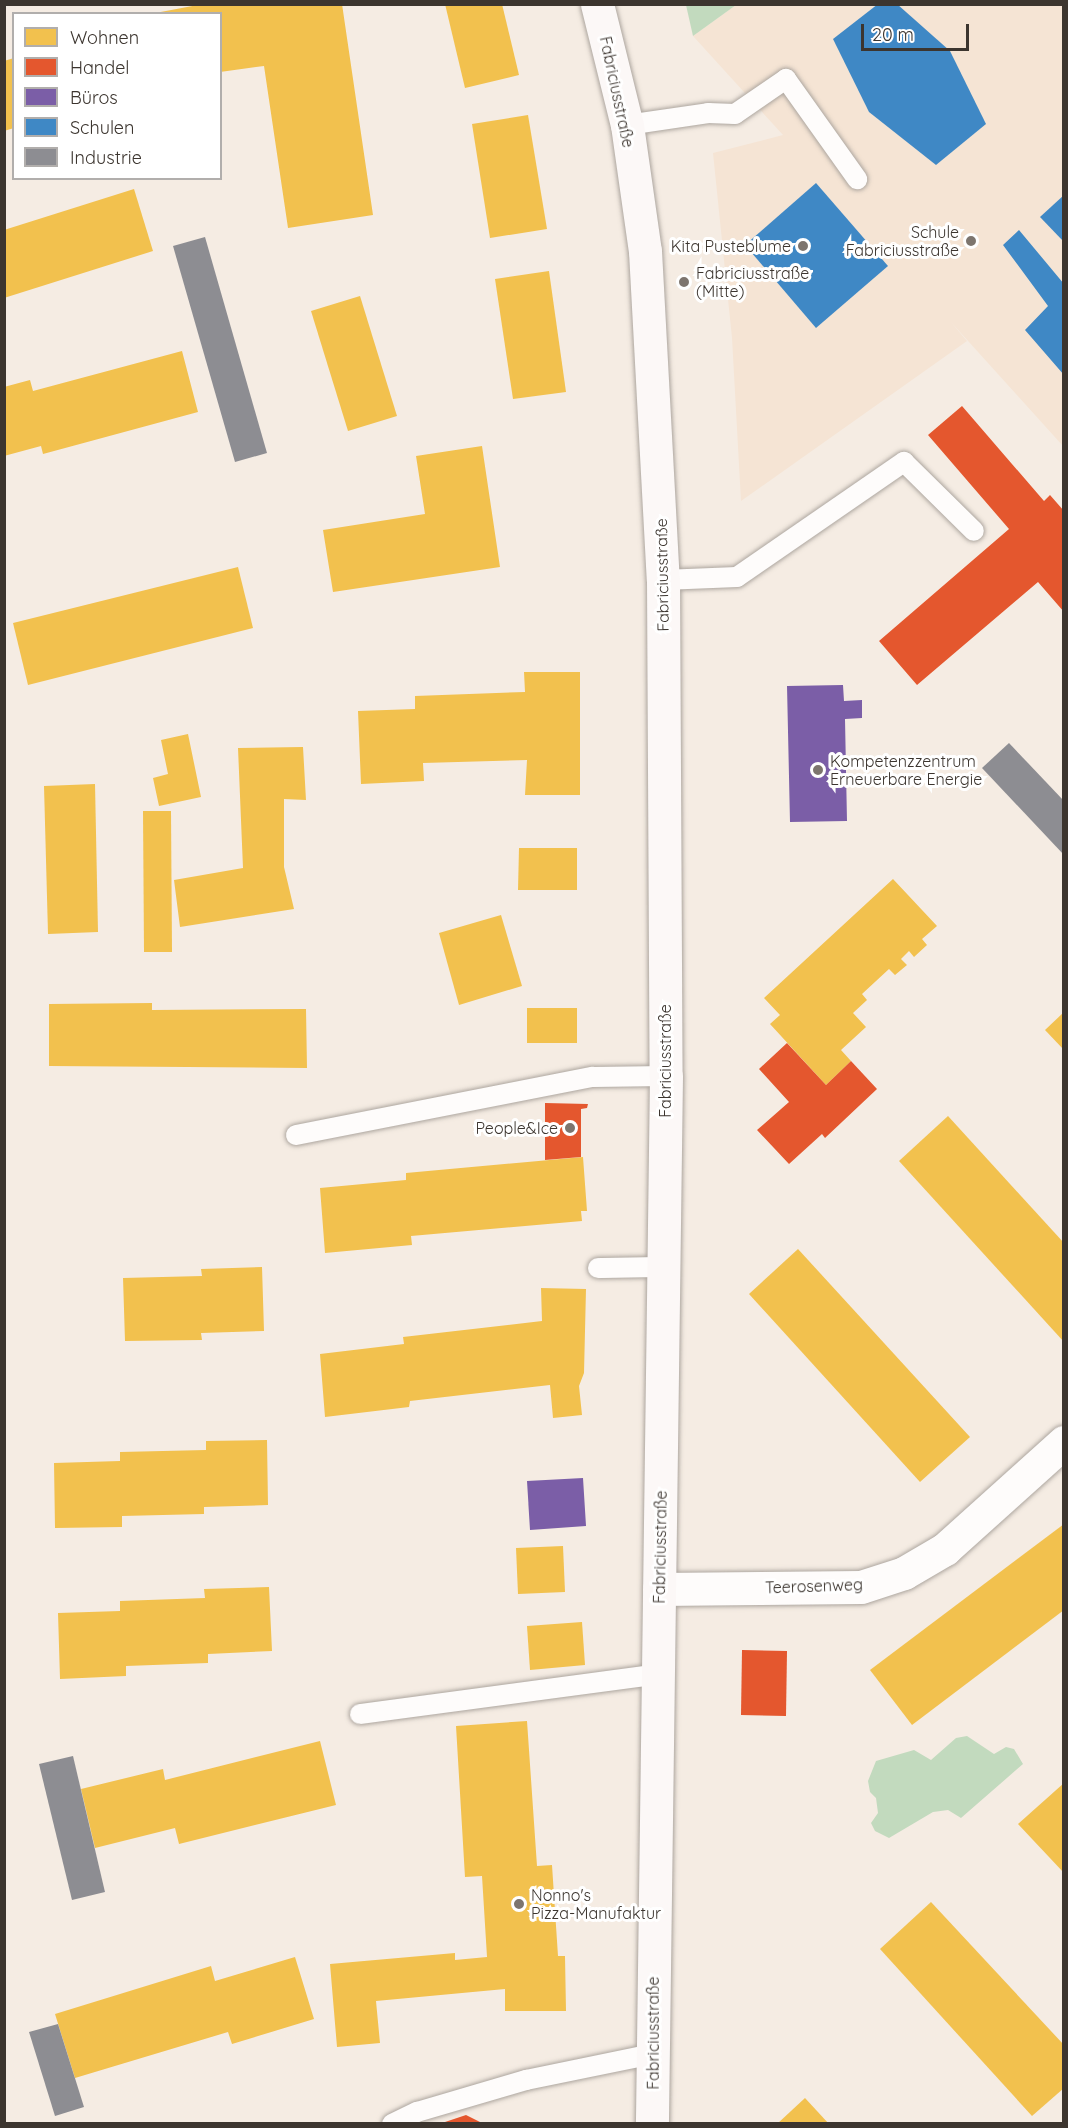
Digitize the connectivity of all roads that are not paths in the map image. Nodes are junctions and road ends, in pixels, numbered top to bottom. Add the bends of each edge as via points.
1 (597, 4) edge
2 (627, 125) junction
3 (857, 179) dead end
4 (974, 531) dead end
5 (663, 580) junction
6 (666, 1076) junction
7 (296, 1135) dead end
8 (663, 1267) junction
9 (598, 1268) dead end
10 (1064, 1442) edge
11 (659, 1589) junction
12 (658, 1674) junction
13 (360, 1714) dead end
14 (653, 2054) junction
15 (392, 2124) edge
16 (652, 2124) edge

1 - 2 street, Fabriciusstraße
2 - 3 lane via 708,113 735,114 786,79
2 - 5 street, Fabriciusstraße via 651,302
4 - 5 lane via 904,462 737,577
5 - 6 street, Fabriciusstraße
6 - 7 lane via 593,1077
6 - 8 street, Fabriciusstraße
8 - 9 lane
8 - 11 street, Fabriciusstraße
10 - 11 street, Teerosenweg via 945,1549 904,1573 861,1587
11 - 12 street, Fabriciusstraße
12 - 13 lane
12 - 14 street, Fabriciusstraße
14 - 15 lane via 526,2080 417,2112
14 - 16 street, Fabriciusstraße

